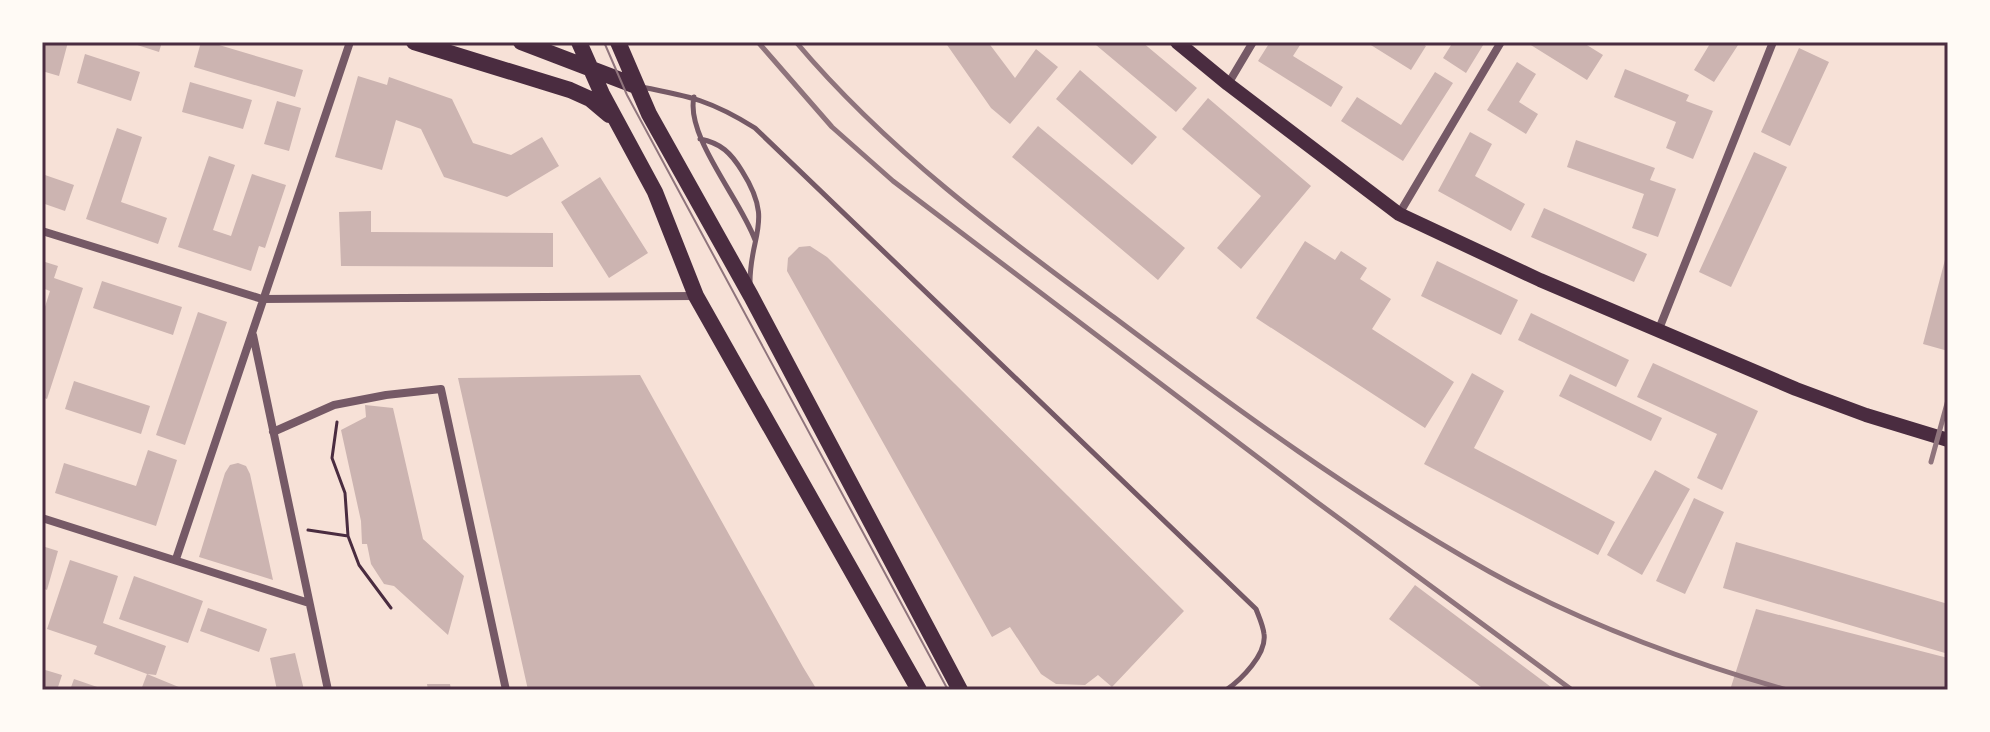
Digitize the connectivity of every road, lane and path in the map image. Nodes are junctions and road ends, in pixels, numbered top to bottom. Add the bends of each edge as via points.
1 (350, 42) edge
2 (414, 42) edge
3 (521, 42) edge
4 (579, 42) edge
5 (618, 42) edge
6 (1177, 42) edge
7 (1253, 42) edge
8 (1501, 42) edge
9 (1773, 42) edge
10 (589, 67) junction
11 (1228, 84) junction
12 (636, 86) junction
13 (694, 97) junction
14 (616, 121) junction
15 (700, 139) junction
16 (1399, 214) junction
17 (42, 231) edge
18 (756, 243) junction
19 (696, 296) junction
20 (751, 296) junction
21 (262, 299) junction
22 (1659, 329) junction
23 (253, 335) junction
24 (337, 422) dead end
25 (273, 432) junction
26 (1948, 440) edge
27 (42, 518) edge
28 (306, 529) dead end
29 (348, 536) junction
30 (176, 559) junction
31 (309, 603) junction
32 (391, 608) dead end
33 (328, 690) edge
34 (506, 690) edge
35 (919, 690) edge
36 (960, 690) edge
37 (1226, 690) edge

1 - 21 street
2 - 14 main road via 570,90
3 - 10 main road
4 - 10 main road
5 - 12 main road
6 - 11 main road
7 - 11 street
8 - 16 street
9 - 22 street
10 - 12 main road
10 - 14 main road
11 - 16 main road
12 - 13 lane
12 - 20 main road
13 - 15 lane via 692,116
13 - 37 lane via 755,128 1256,609 1265,637 1241,680
14 - 19 main road via 655,192
15 - 18 lane
15 - 18 lane via 725,148 758,198
16 - 22 main road
17 - 21 street
18 - 20 lane
19 - 21 street
19 - 35 main road
20 - 36 main road
21 - 23 street
22 - 26 main road via 1810,394
23 - 25 street
23 - 30 street
24 - 29 path via 332,458 345,493
25 - 31 street
25 - 34 street via 334,405 441,389
27 - 30 street
28 - 29 path
29 - 32 path via 359,565
30 - 31 street
31 - 33 street

